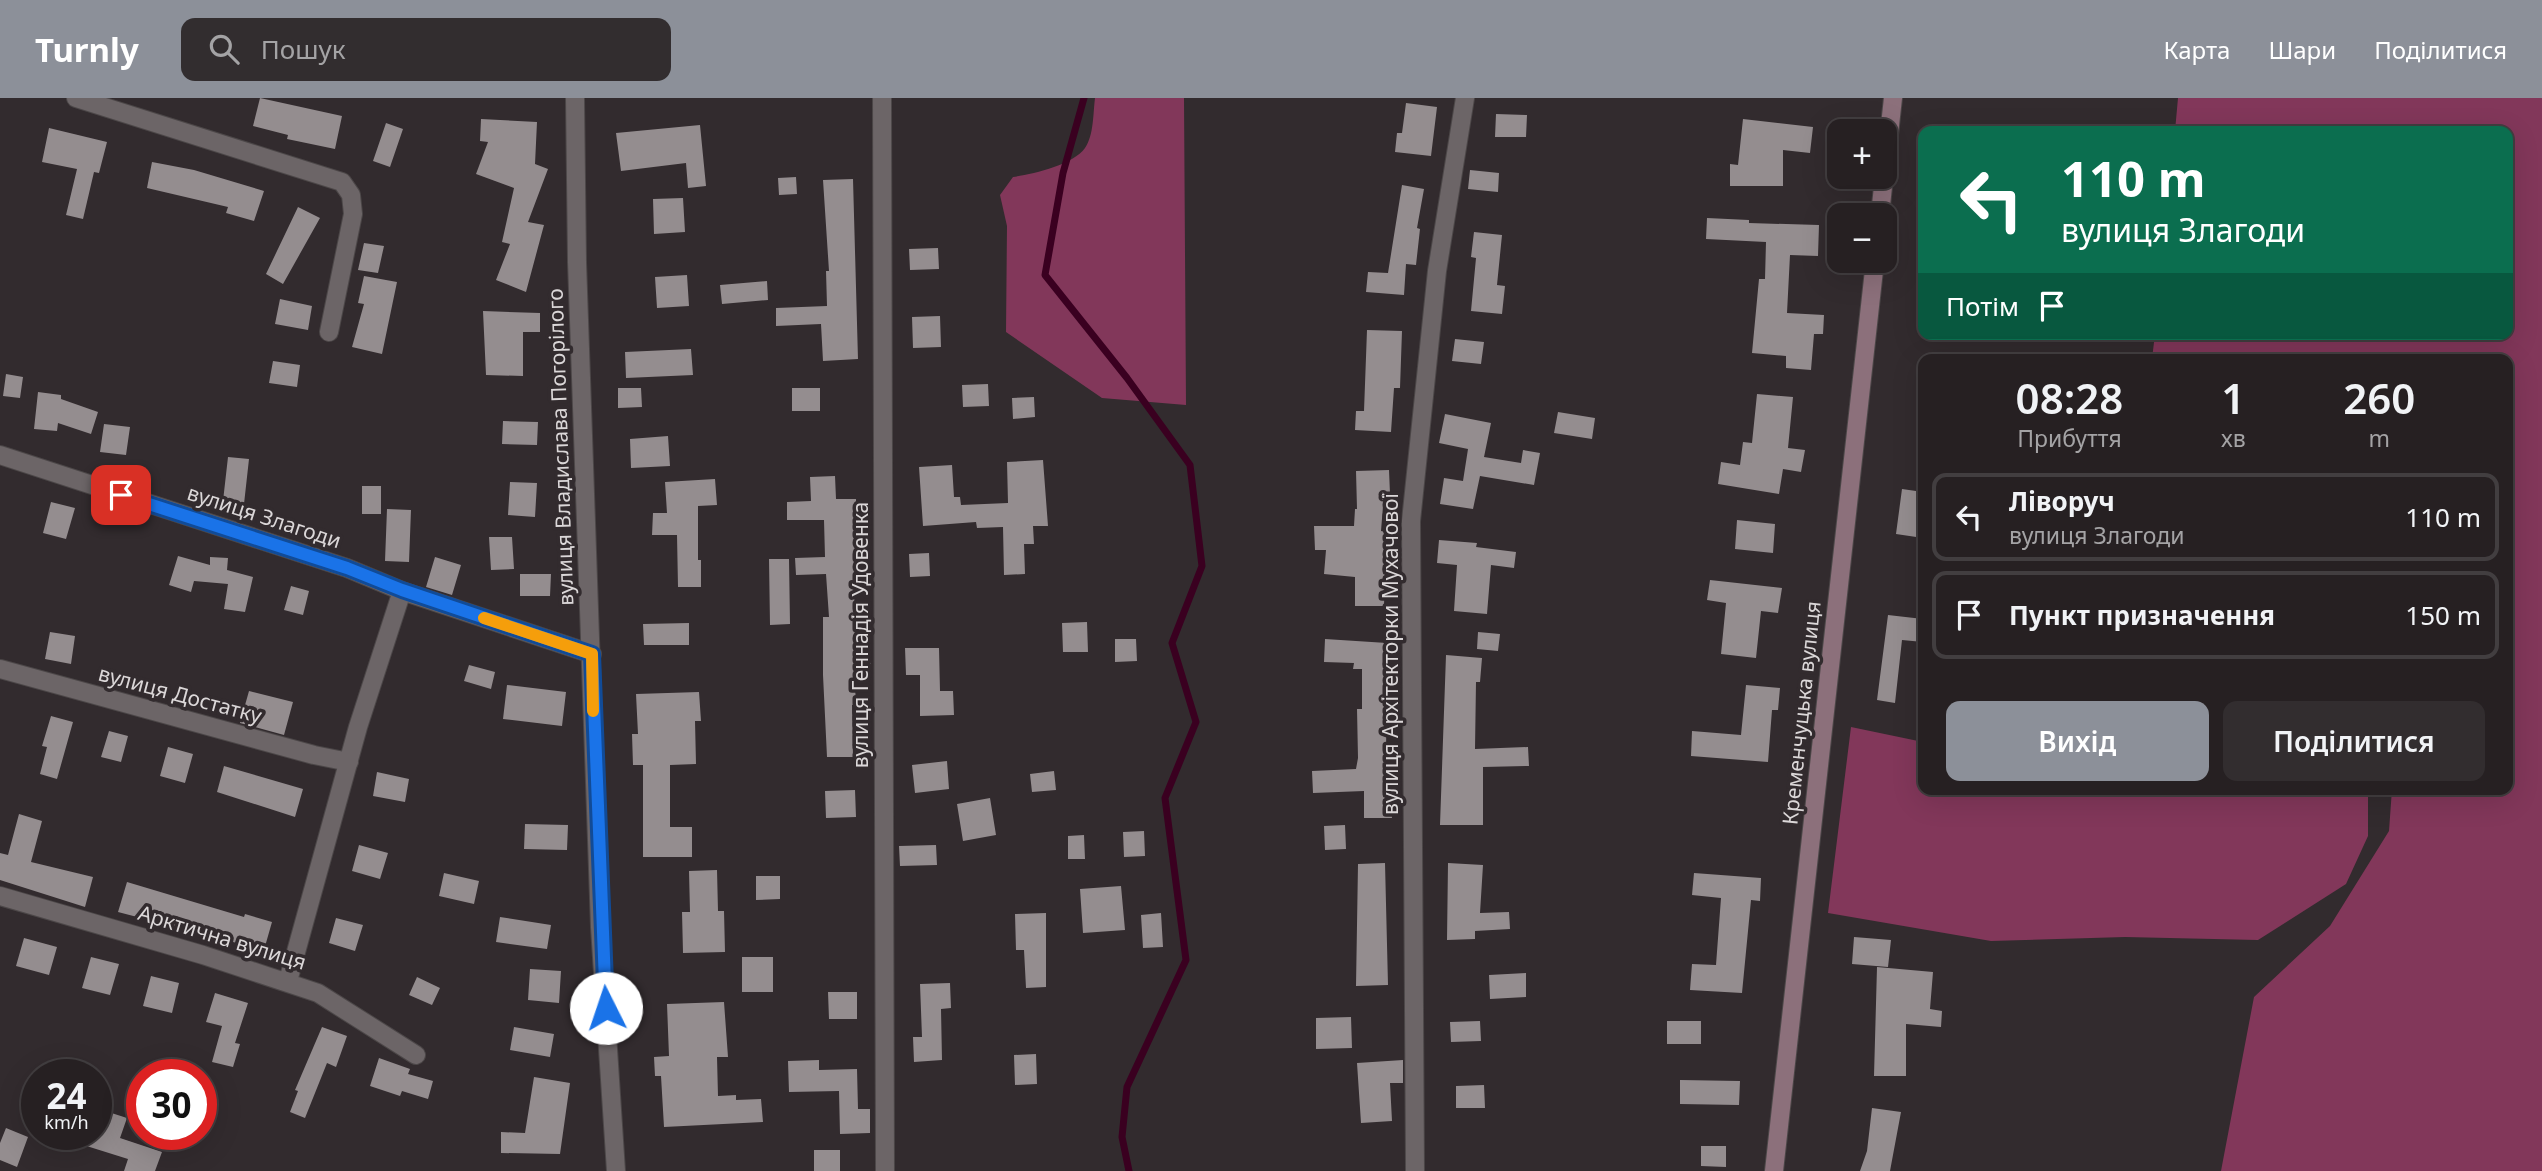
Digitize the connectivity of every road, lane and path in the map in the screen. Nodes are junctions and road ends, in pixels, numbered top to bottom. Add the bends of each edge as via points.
1 (76, 98) edge
2 (575, 98) edge
3 (882, 98) edge
4 (1465, 98) edge
5 (1893, 98) edge
6 (1891, 119) edge
7 (1874, 273) edge
8 (329, 332) dead end
9 (0, 455) edge
10 (402, 590) junction
11 (592, 654) junction
12 (0, 669) edge
13 (349, 762) junction
14 (0, 896) edge
15 (288, 981) junction
16 (416, 1055) dead end
17 (617, 1171) edge
18 (885, 1171) edge
19 (1415, 1171) edge
20 (1774, 1171) edge

1 - 8 street via 342,182 351,195 353,214
2 - 11 street, вулиця Владислава Погорілого
3 - 18 street, вулиця Геннадія Удовенка
4 - 19 street, вулиця Архітекторки Мухачової via 1437,271 1411,521
5 - 6 street
7 - 20 street, Кременчуцька вулиця
9 - 10 street, вулиця Злагоди
10 - 11 street, вулиця Злагоди
10 - 13 street
11 - 17 street, вулиця Владислава Погорілого via 600,927
12 - 13 street, вулиця Достатку
13 - 15 street
14 - 15 street, Арктична вулиця
15 - 16 street, Арктична вулиця via 318,993

